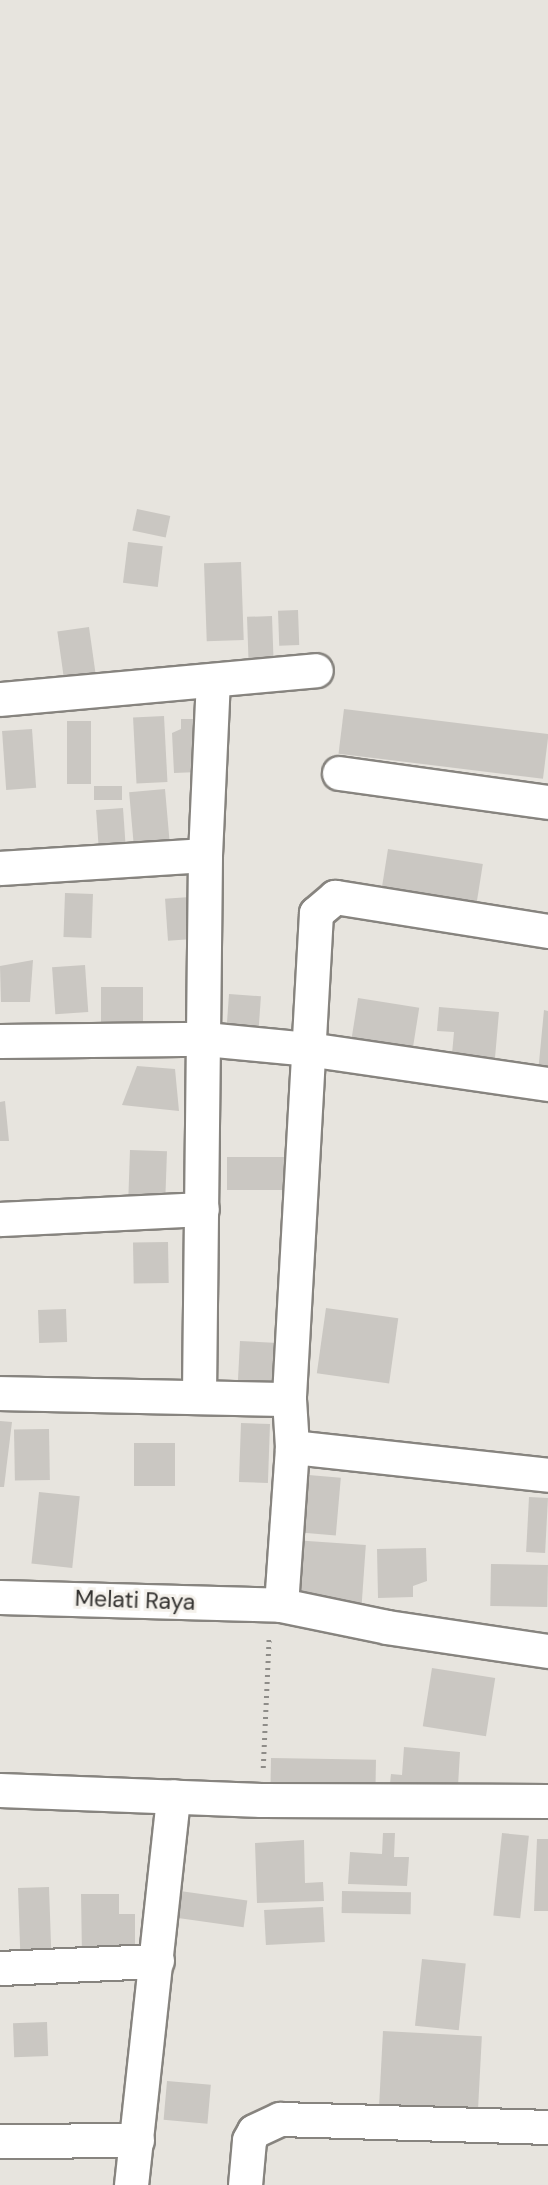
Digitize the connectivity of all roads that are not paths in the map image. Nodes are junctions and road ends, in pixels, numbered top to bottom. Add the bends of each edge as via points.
1 (316, 670) dead end
2 (213, 681) junction
3 (0, 699) edge
4 (340, 773) dead end
5 (548, 802) edge
6 (205, 855) junction
7 (0, 868) edge
8 (548, 931) edge
9 (205, 1039) junction
10 (0, 1041) edge
11 (308, 1049) junction
12 (548, 1084) edge
13 (202, 1209) junction
14 (0, 1219) edge
15 (0, 1393) edge
16 (199, 1394) junction
17 (289, 1399) junction
18 (292, 1447) junction
19 (548, 1475) edge
20 (0, 1597) edge
21 (275, 1605) junction
22 (548, 1651) edge
23 (0, 1790) edge
24 (173, 1796) junction
25 (548, 1801) edge
26 (157, 1961) junction
27 (0, 1968) edge
28 (548, 2127) edge
29 (137, 2140) junction
30 (0, 2141) edge
31 (131, 2185) edge
32 (245, 2185) edge

1 - 2 street
2 - 3 street
2 - 6 street
4 - 5 street
6 - 7 street
6 - 9 street
8 - 11 street via 335,897 316,913
9 - 10 street
9 - 11 street
9 - 13 street
11 - 12 street
11 - 17 street
13 - 14 street
13 - 16 street via 197,1265
15 - 16 street
16 - 17 street
17 - 18 street
18 - 19 street
18 - 21 street
20 - 21 street, Melati Raya
21 - 22 street, Melati Raya
23 - 24 street
24 - 25 street
24 - 26 street
26 - 27 street
26 - 29 street
28 - 32 street via 280,2119 254,2131 248,2140
29 - 30 street
29 - 31 street

